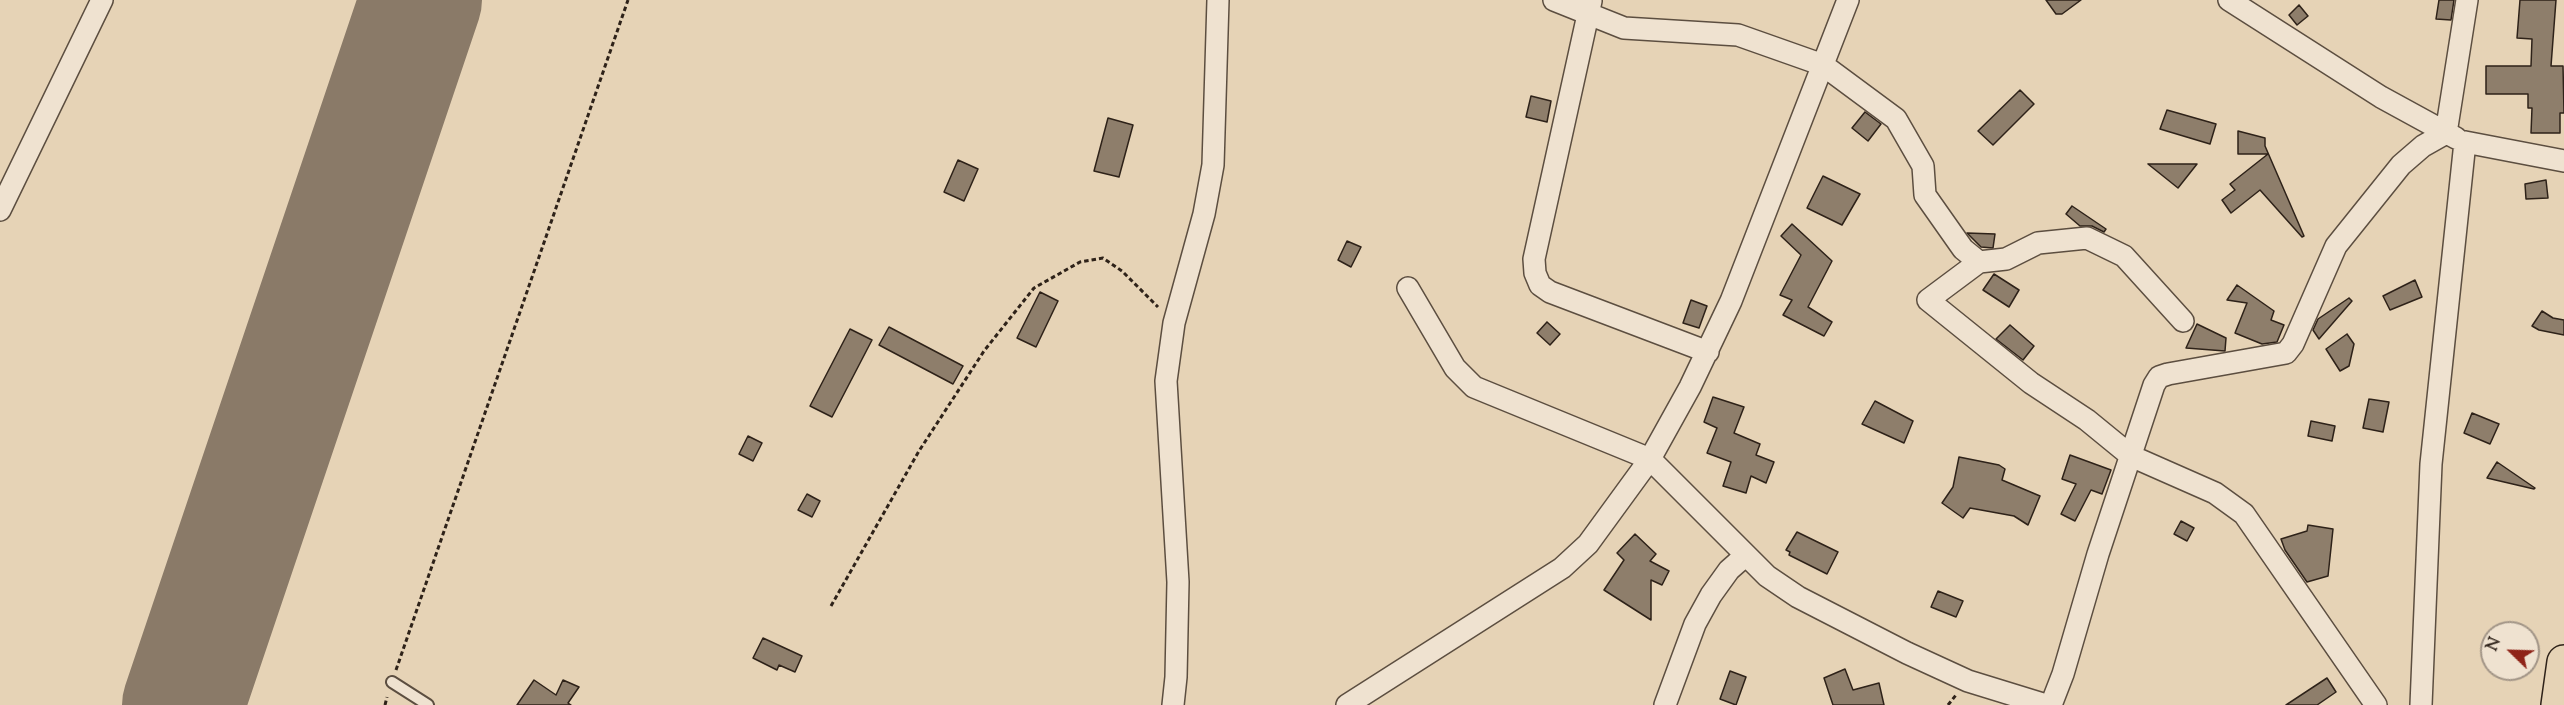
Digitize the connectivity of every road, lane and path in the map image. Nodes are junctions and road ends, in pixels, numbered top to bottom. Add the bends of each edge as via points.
1 (102, 0) edge
2 (628, 0) edge
3 (1218, 0) edge
4 (1554, 0) edge
5 (1848, 0) edge
6 (2229, 0) edge
7 (2467, 0) edge
8 (1590, 7) edge
9 (1823, 65) junction
10 (2456, 138) junction
11 (2564, 161) edge
12 (0, 210) edge
13 (1979, 262) junction
14 (1408, 288) dead end
15 (2183, 321) dead end
16 (1174, 323) junction
17 (1708, 351) junction
18 (2130, 456) junction
19 (1650, 459) junction
20 (1746, 555) junction
21 (831, 606) dead end
22 (2564, 662) edge
23 (392, 682) joint
24 (428, 705) edge
25 (1173, 705) edge
26 (1347, 705) edge
27 (1665, 705) edge
28 (2046, 705) edge
29 (2051, 705) edge
30 (2376, 705) edge
31 (2421, 705) edge
32 (2558, 705) edge

1 - 12 street
2 - 23 path
3 - 16 street via 1213,165 1204,214
4 - 8 street
5 - 9 street
6 - 10 street via 2381,97
7 - 10 street
8 - 9 street via 1624,28 1738,35
8 - 17 street via 1534,259 1535,273 1540,285 1550,292
9 - 13 street via 1896,118 1923,166 1925,195 1963,249
9 - 17 street
10 - 11 street
10 - 18 street via 2423,146 2401,165 2336,246 2286,353 2159,377
10 - 31 street via 2431,464
13 - 15 street via 2006,259 2038,243 2087,238 2124,256
13 - 18 street via 1928,300
14 - 19 street via 1455,368 1474,387
16 - 21 path via 1122,271 1103,258 1080,262 1034,288 984,351 919,451
16 - 25 street via 1166,381 1178,582
17 - 19 street
18 - 29 street
18 - 30 street via 2215,493 2244,514
19 - 20 street
19 - 26 street via 1588,544 1562,568
20 - 27 street via 1729,570 1695,624
20 - 28 street via 1767,576 1798,597 1907,653 1968,681
22 - 32 main road
23 - 24 lane

